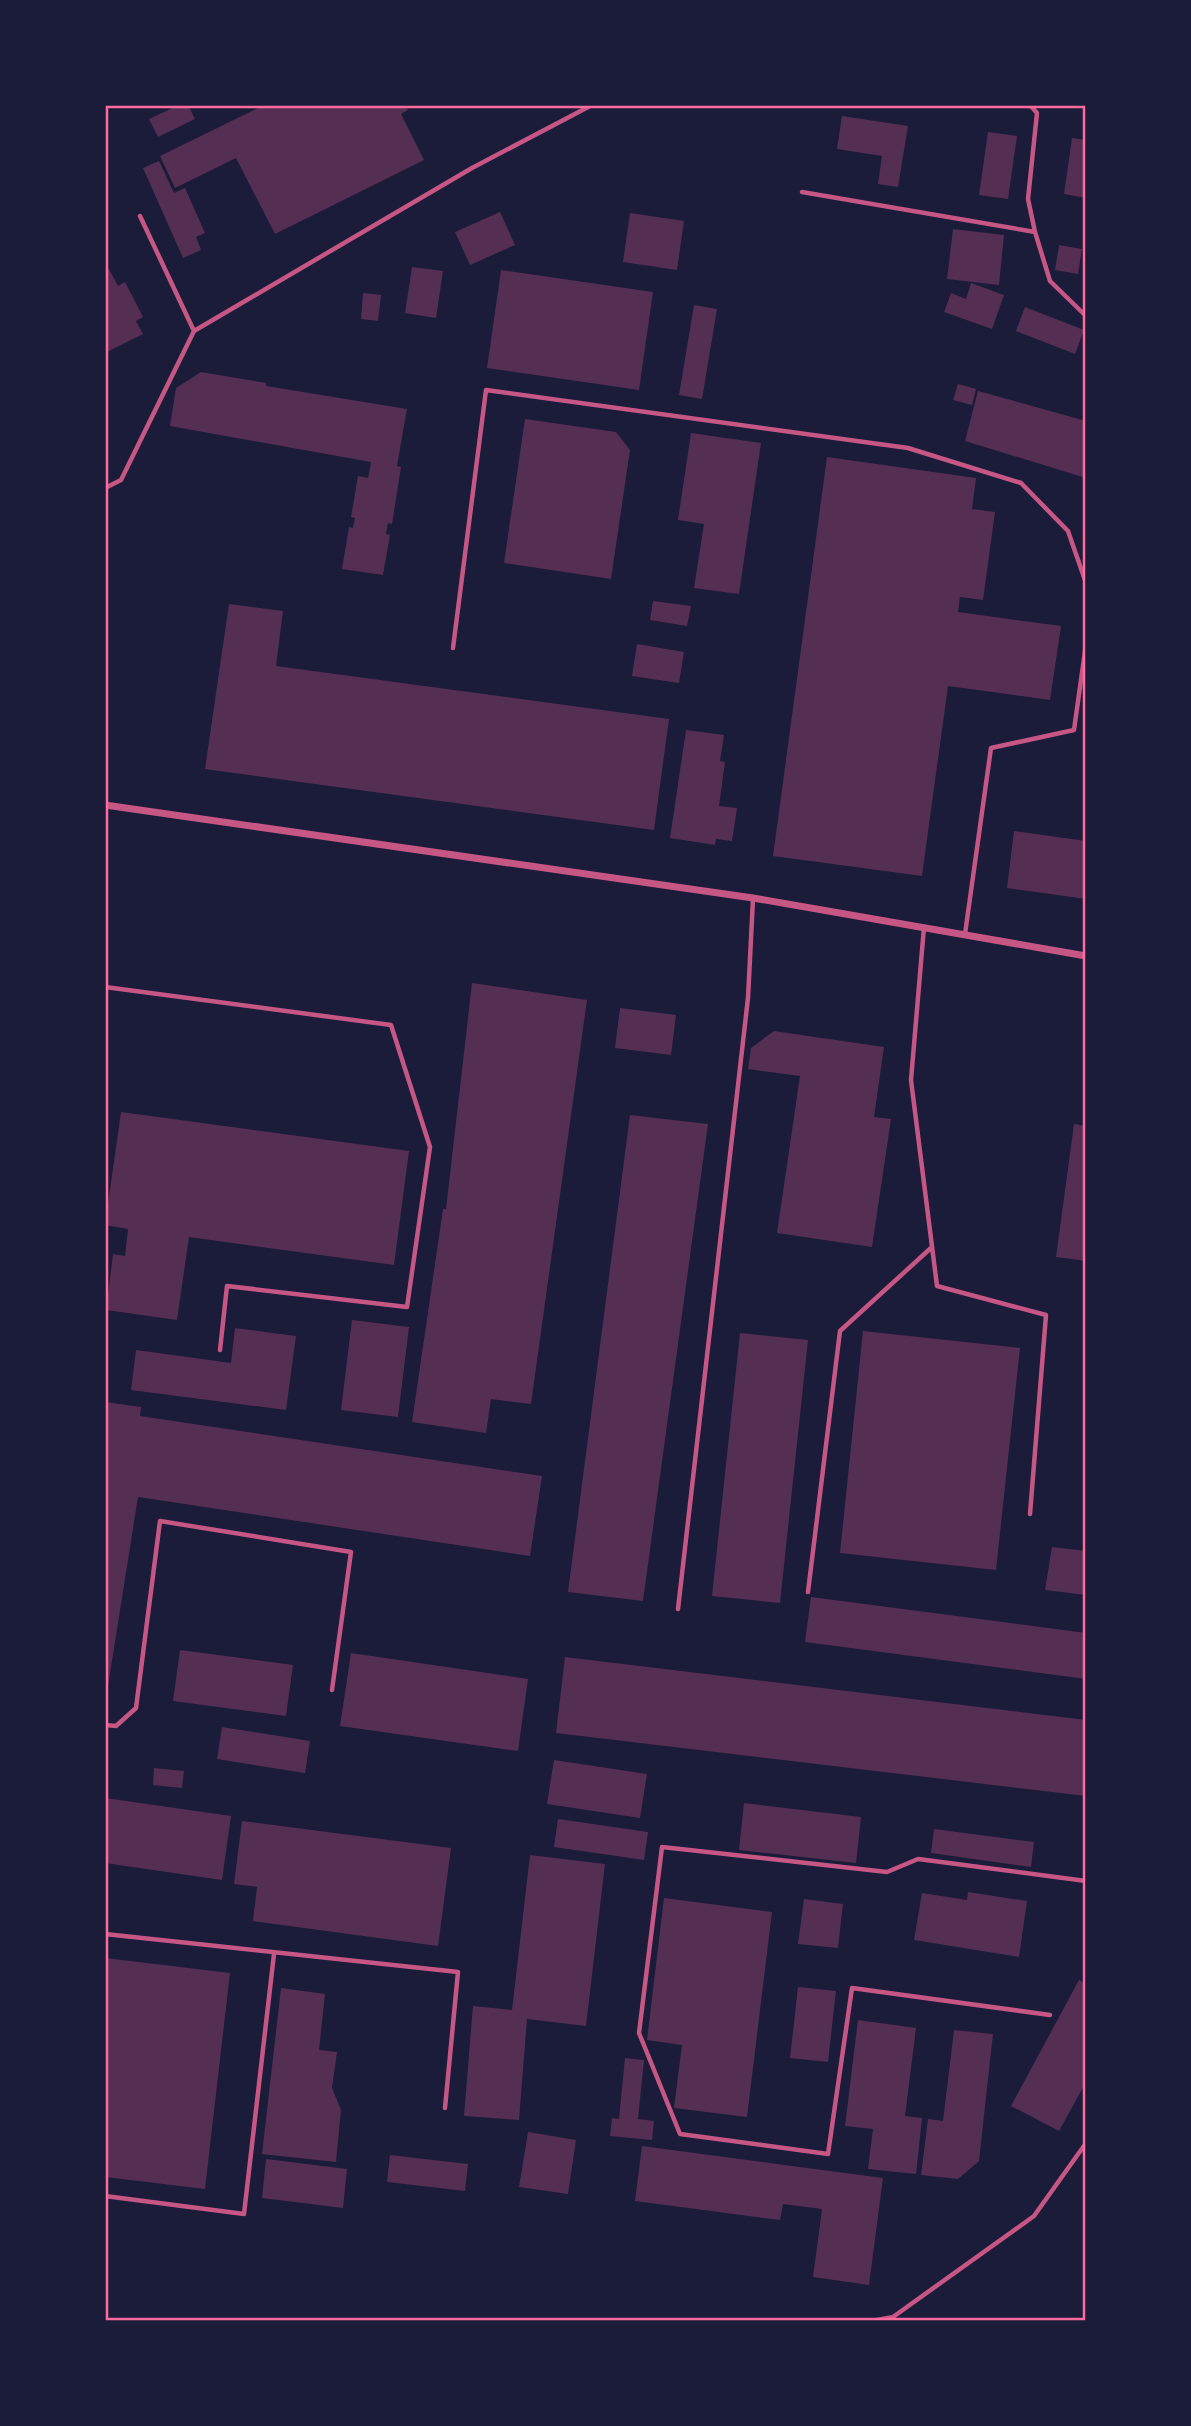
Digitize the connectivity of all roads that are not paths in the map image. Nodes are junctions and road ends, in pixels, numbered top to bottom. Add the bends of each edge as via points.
1 (592, 105) edge
2 (1030, 105) edge
3 (802, 192) dead end
4 (140, 216) dead end
5 (1035, 232) junction
6 (1086, 316) edge
7 (194, 331) junction
8 (105, 488) edge
9 (1086, 583) edge
10 (1086, 644) edge
11 (453, 648) dead end
12 (105, 806) edge
13 (752, 898) junction
14 (924, 926) junction
15 (965, 933) junction
16 (1086, 956) edge
17 (105, 987) edge
18 (932, 1247) junction
19 (220, 1350) dead end
20 (1030, 1514) dead end
21 (808, 1592) dead end
22 (678, 1609) dead end
23 (332, 1690) dead end
24 (105, 1725) edge
25 (1086, 1881) edge
26 (105, 1934) edge
27 (274, 1954) junction
28 (1050, 2015) dead end
29 (445, 2108) dead end
30 (1086, 2143) edge
31 (105, 2196) edge
32 (872, 2321) edge

1 - 7 lane via 472,168
2 - 5 lane via 1037,113 1028,199
3 - 5 lane
4 - 7 lane
5 - 6 lane via 1050,281
7 - 8 lane via 121,480
9 - 11 lane via 1068,531 1021,483 908,448 486,390
10 - 15 lane via 1074,730 991,748
12 - 13 street
13 - 14 street
13 - 22 lane via 748,998
14 - 15 street
14 - 18 lane via 911,1080
15 - 16 street
17 - 19 lane via 391,1025 430,1147 407,1307 227,1286
18 - 20 lane via 937,1286 1046,1315
18 - 21 lane via 840,1331
23 - 24 lane via 351,1552 160,1521 135,1708 116,1726
25 - 28 lane via 918,1859 887,1872 662,1847 639,2033 680,2134 828,2154 852,1988
26 - 27 lane
27 - 29 lane via 458,1972
27 - 31 lane via 244,2214
30 - 32 lane via 1034,2216 892,2317

